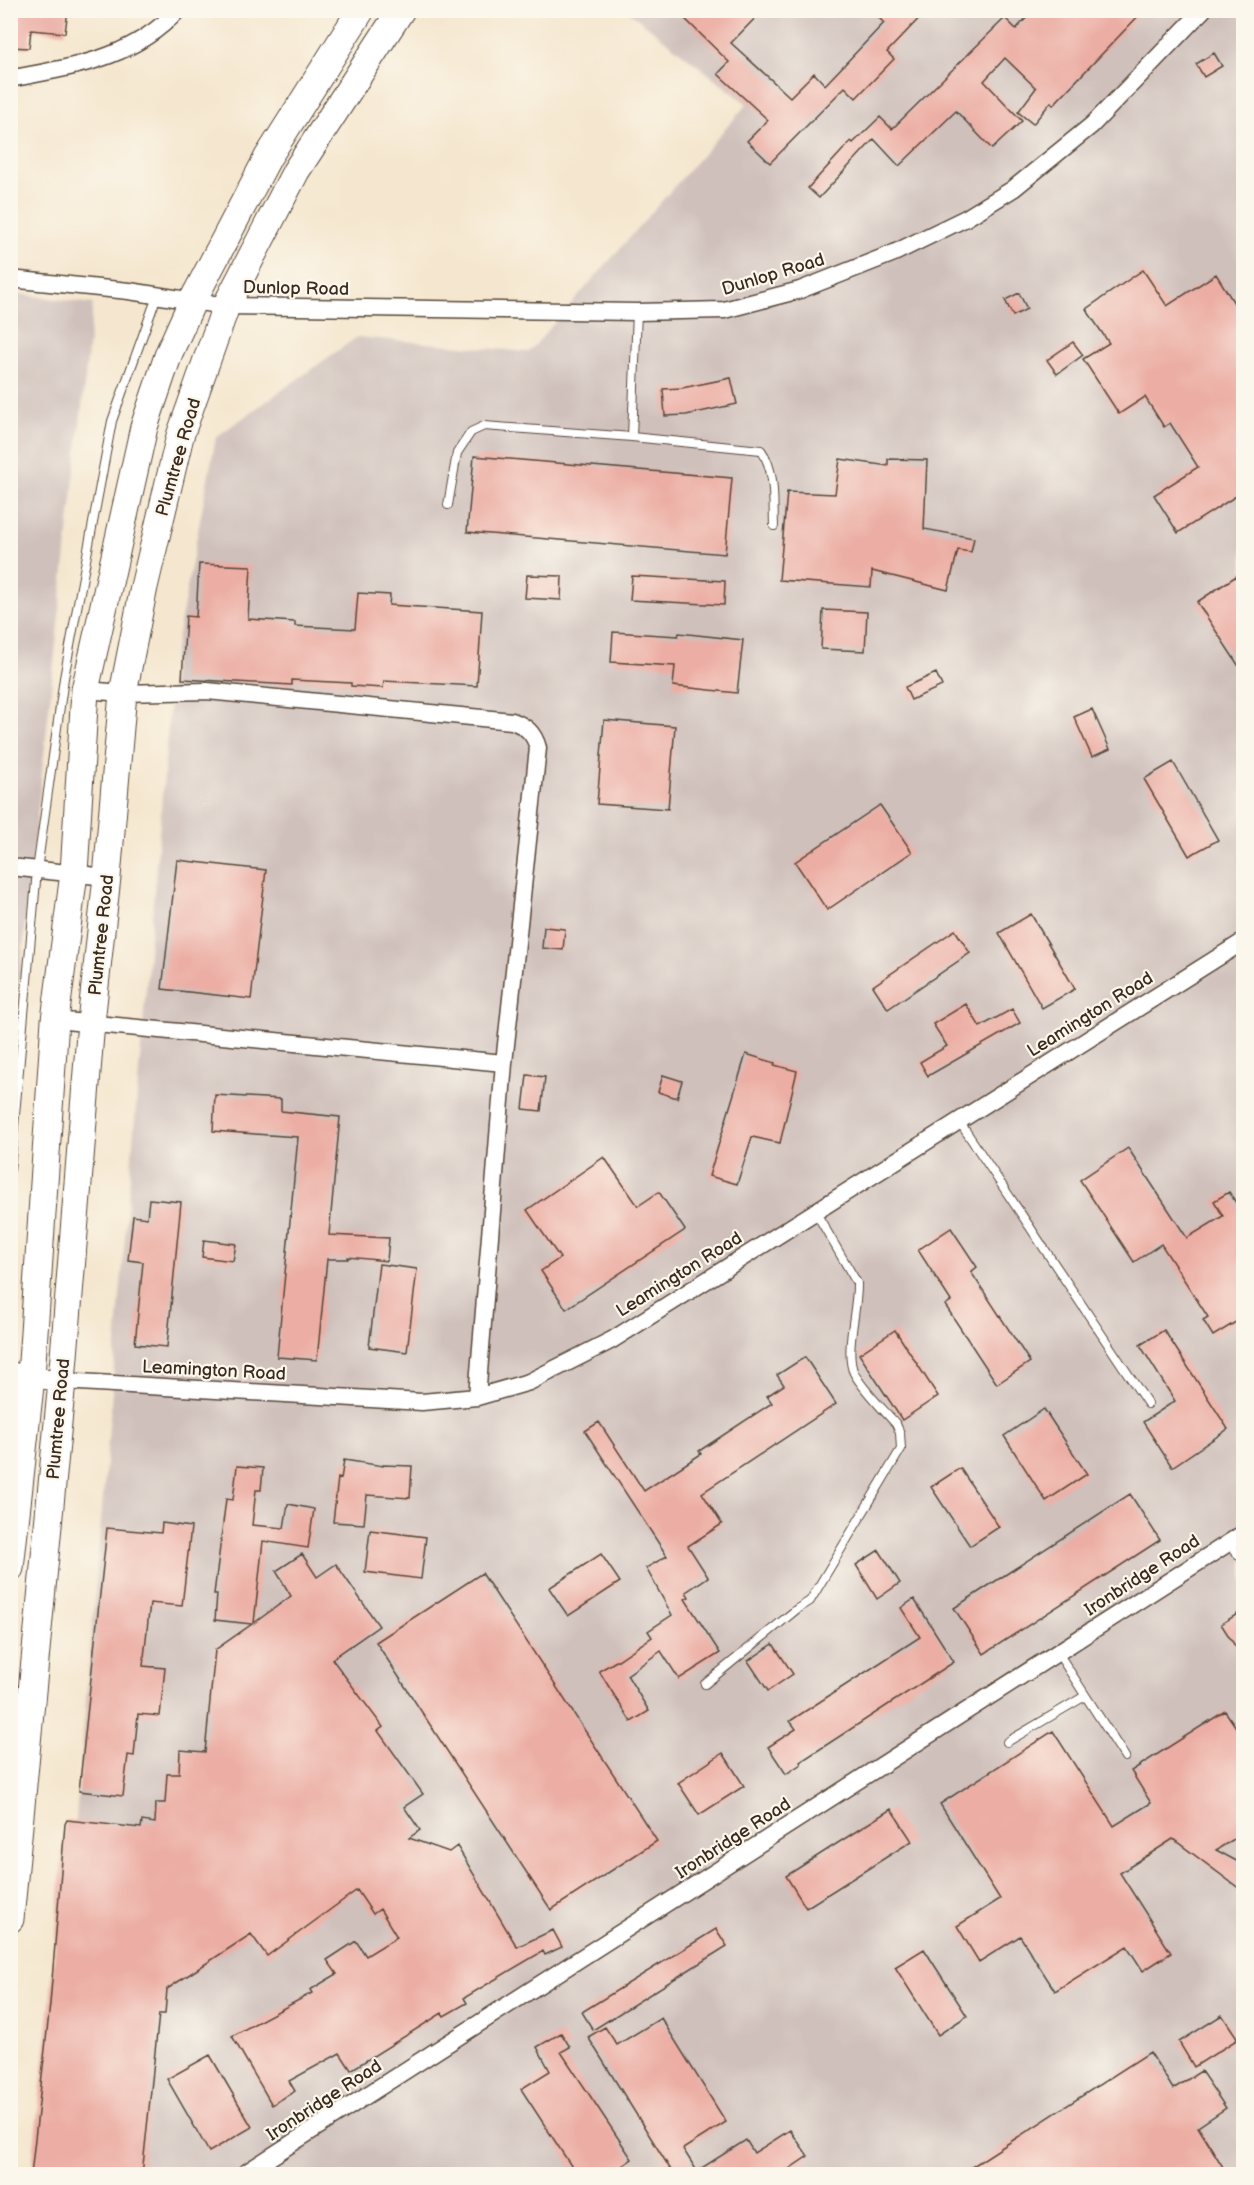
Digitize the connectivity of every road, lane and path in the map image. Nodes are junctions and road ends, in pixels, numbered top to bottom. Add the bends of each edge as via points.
1 (178, 10) edge
2 (361, 10) edge
3 (401, 10) edge
4 (1203, 10) edge
5 (10, 79) edge
6 (10, 279) edge
7 (157, 296) junction
8 (192, 302) junction
9 (226, 306) junction
10 (638, 312) junction
11 (632, 437) junction
12 (448, 505) dead end
13 (774, 526) dead end
14 (85, 690) junction
15 (123, 693) junction
16 (10, 867) edge
17 (37, 870) junction
18 (74, 873) junction
19 (107, 877) junction
20 (1244, 941) edge
21 (55, 1020) junction
22 (91, 1022) junction
23 (504, 1063) junction
24 (959, 1121) junction
25 (10, 1170) edge
26 (815, 1211) junction
27 (21, 1375) edge
28 (62, 1381) junction
29 (477, 1397) junction
30 (1148, 1404) dead end
31 (1244, 1533) edge
32 (1228, 1543) junction
33 (1244, 1561) edge
34 (10, 1568) edge
35 (1058, 1653) junction
36 (705, 1684) dead end
37 (1085, 1696) junction
38 (1007, 1743) dead end
39 (1125, 1757) dead end
40 (10, 1919) edge
41 (244, 2175) edge

1 - 5 street via 129,49 80,66
2 - 8 highway, Plumtree Road via 280,136
3 - 9 highway, Plumtree Road via 296,171
4 - 10 street, Dunlop Road via 1092,125 1013,189 966,218 894,253 800,290 724,310
6 - 7 street, Dunlop Road
7 - 8 street, Dunlop Road
7 - 17 lane via 112,422 64,678
8 - 9 street, Dunlop Road
8 - 14 highway, Plumtree Road via 168,353 144,427
9 - 10 street, Dunlop Road
9 - 15 highway, Plumtree Road via 180,436
10 - 11 lane
11 - 12 lane via 484,426 471,432 457,453
11 - 13 lane via 761,450 771,469
14 - 15 street
14 - 18 highway, Plumtree Road
15 - 19 highway, Plumtree Road
15 - 23 street via 219,692 522,724 538,747
16 - 17 street
17 - 18 street
17 - 25 lane
18 - 19 street
18 - 21 highway, Plumtree Road
19 - 22 highway, Plumtree Road
20 - 24 street, Leamington Road
21 - 22 street
21 - 27 highway, Plumtree Road
22 - 23 street
22 - 28 highway, Plumtree Road
23 - 29 street
24 - 26 street, Leamington Road
24 - 30 lane
26 - 29 street, Leamington Road via 612,1340 529,1382
26 - 36 lane via 857,1283 850,1358 854,1372 896,1424 902,1449 810,1601
27 - 28 street
27 - 34 highway, Plumtree Road
28 - 29 street, Leamington Road via 422,1402
28 - 40 highway, Plumtree Road
31 - 32 street, Ironbridge Road
32 - 33 lane
32 - 35 street, Ironbridge Road
35 - 37 lane
35 - 41 street, Ironbridge Road
37 - 38 lane
37 - 39 lane

